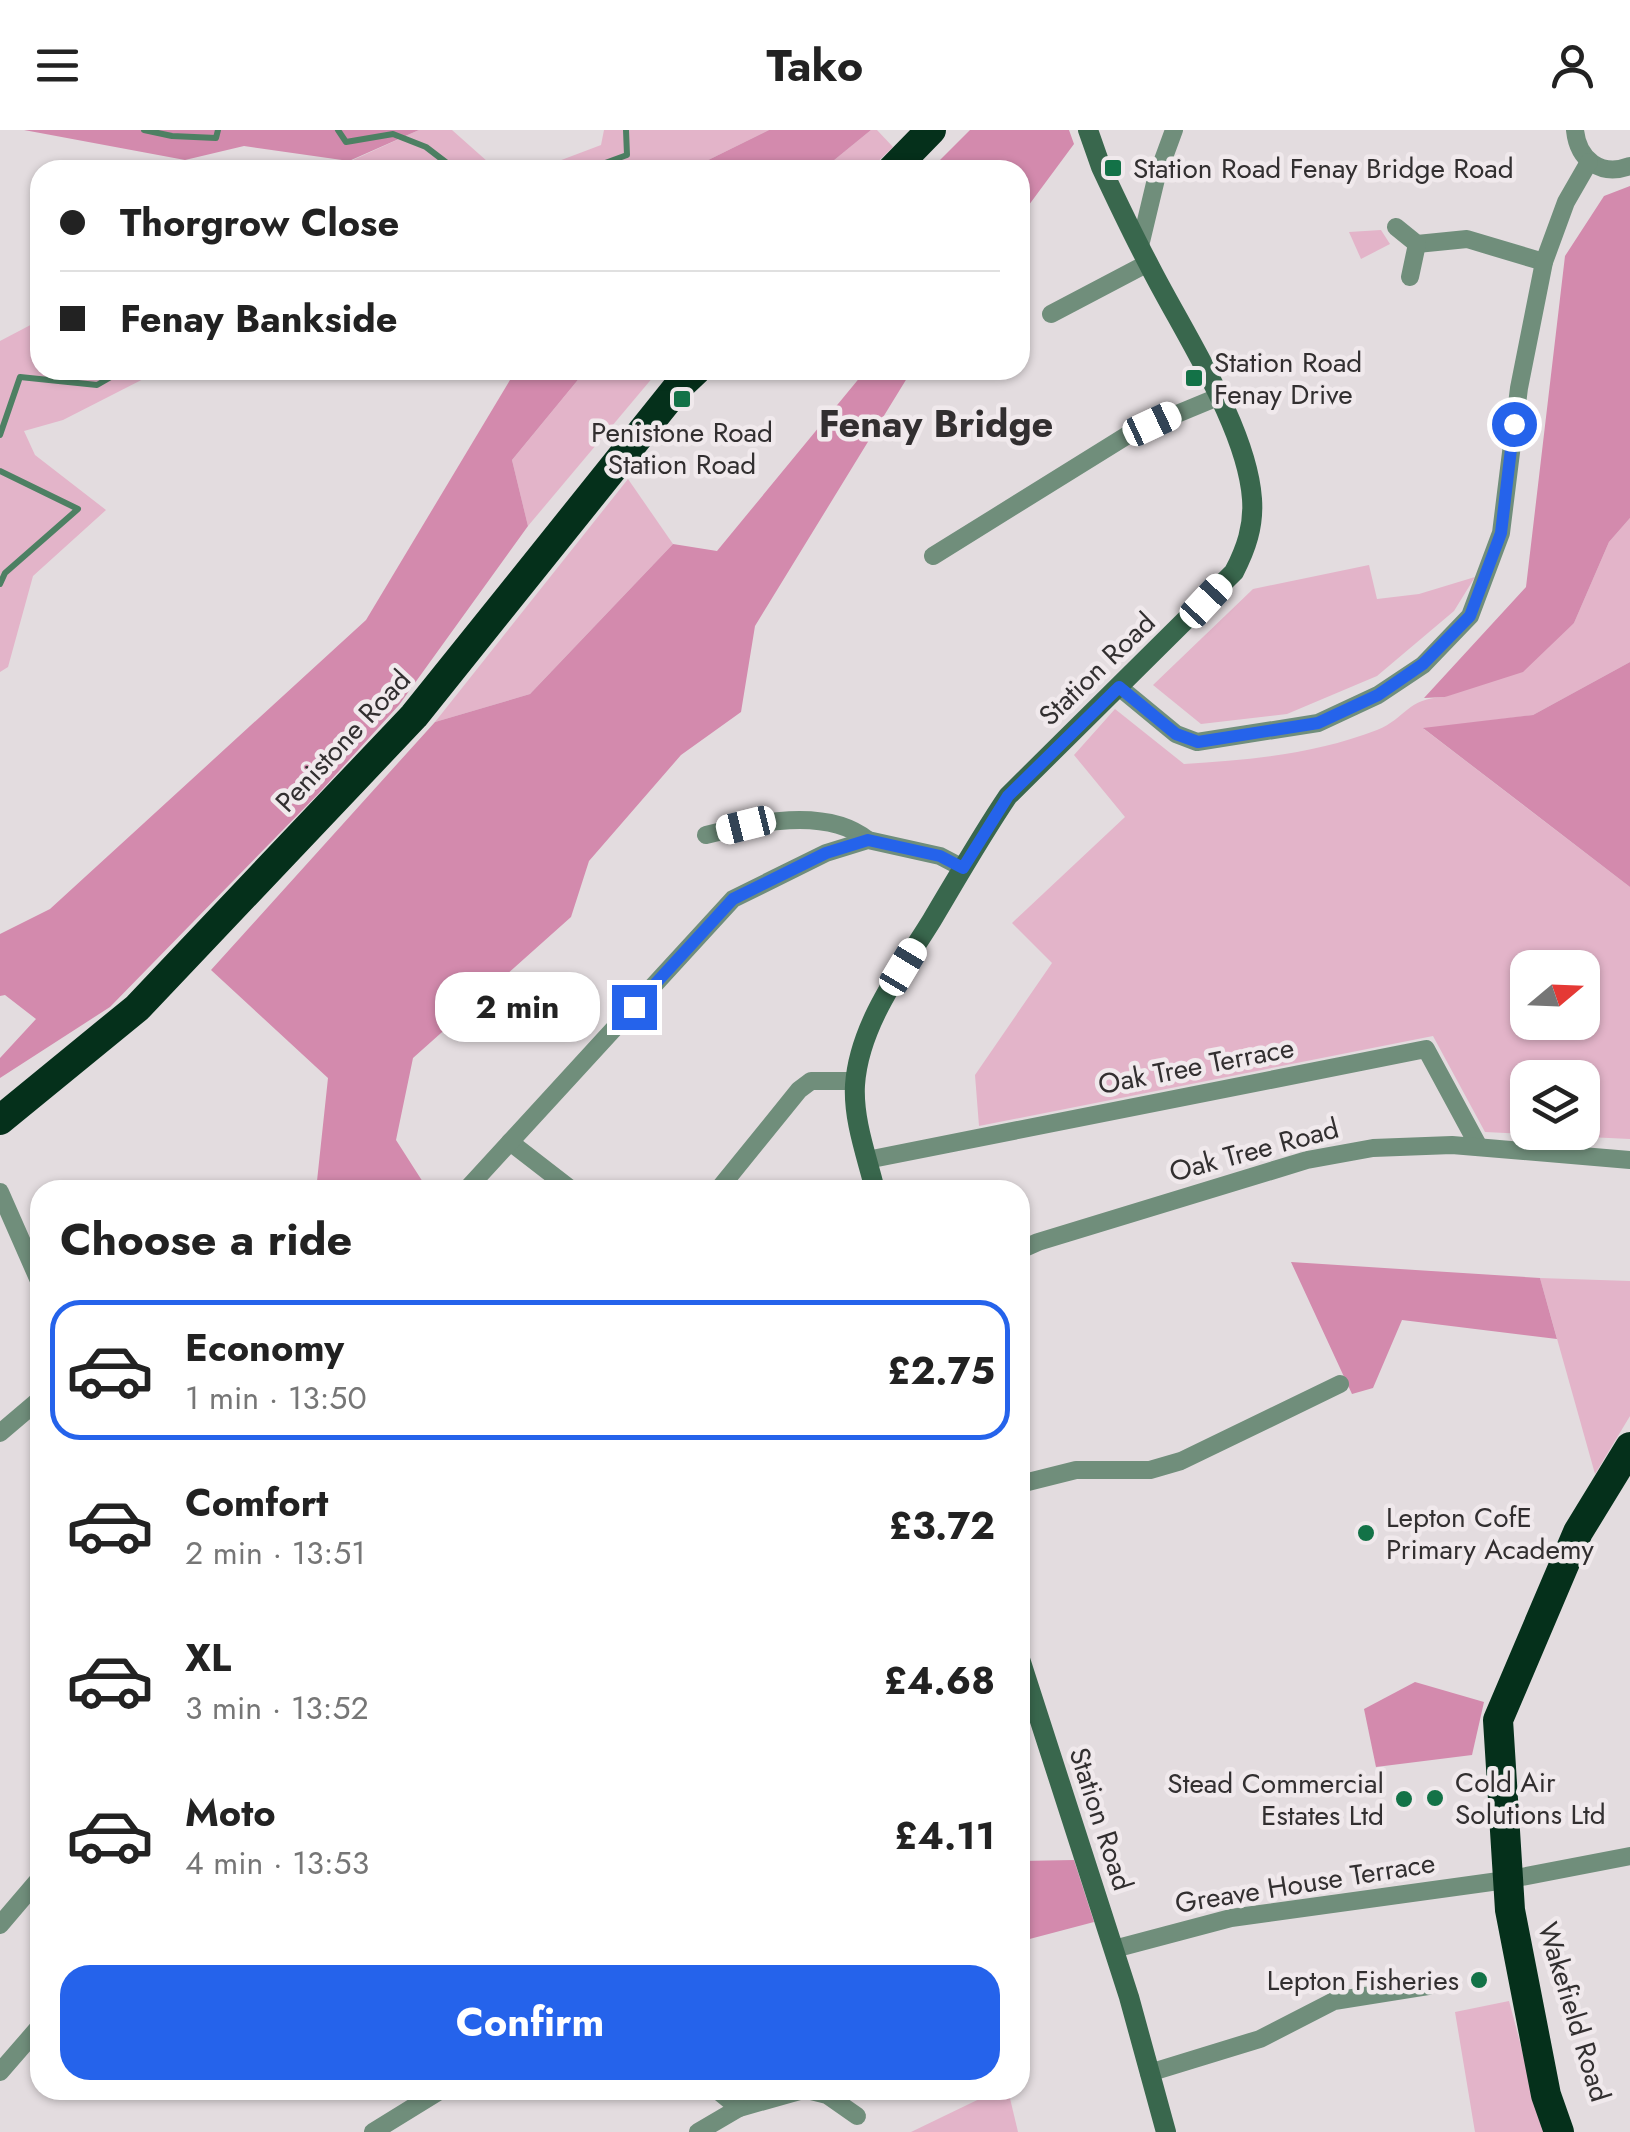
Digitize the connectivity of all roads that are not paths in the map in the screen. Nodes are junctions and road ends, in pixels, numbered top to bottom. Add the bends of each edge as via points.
1 (932, 130) edge
2 (1088, 130) edge
3 (1174, 130) edge
4 (1575, 130) edge
5 (902, 160) edge
6 (1589, 162) junction
7 (1630, 166) edge
8 (1396, 227) dead end
9 (1417, 244) junction
10 (1144, 254) junction
11 (1544, 262) junction
12 (1410, 277) dead end
13 (1051, 314) dead end
14 (685, 380) edge
15 (1218, 397) junction
16 (933, 556) dead end
17 (1119, 687) junction
18 (706, 835) dead end
19 (868, 840) junction
20 (963, 868) junction
21 (855, 1081) junction
22 (0, 1120) edge
23 (510, 1142) junction
24 (1479, 1147) junction
25 (868, 1160) junction
26 (1630, 1160) edge
27 (475, 1180) edge
28 (559, 1180) edge
29 (726, 1180) edge
30 (873, 1180) edge
31 (0, 1192) edge
32 (1030, 1246) edge
33 (30, 1260) edge
34 (1340, 1384) dead end
35 (30, 1408) edge
36 (0, 1433) edge
37 (1630, 1447) edge
38 (1030, 1482) edge
39 (1030, 1689) edge
40 (1630, 1856) edge
41 (30, 1890) edge
42 (1508, 1895) junction
43 (0, 1924) edge
44 (1114, 1949) junction
45 (1428, 1986) dead end
46 (30, 2038) edge
47 (0, 2072) edge
48 (1149, 2073) junction
49 (425, 2100) edge
50 (730, 2100) edge
51 (768, 2100) edge
52 (834, 2100) edge
53 (739, 2108) junction
54 (857, 2116) dead end
55 (374, 2132) edge
56 (698, 2132) edge
57 (1166, 2132) edge
58 (1559, 2132) edge
59 (1577, 2132) edge

1 - 5 highway
2 - 10 street, Station Road
3 - 10 street via 1156,179
4 - 6 street
6 - 7 street via 1612,170
6 - 11 street
8 - 9 street
9 - 11 street via 1467,239
9 - 12 street
10 - 13 street
10 - 15 street, Station Road
11 - 17 street via 1501,533 1470,616 1423,664 1318,723 1198,742 1176,734
14 - 22 highway, Penistone Road via 414,716 137,1008
15 - 16 street via 1131,433
15 - 17 street, Station Road via 1249,479 1246,548 1234,572
17 - 20 street, Station Road via 1008,796
18 - 19 street via 746,825 829,822
19 - 20 street via 940,856
19 - 23 street via 733,899
20 - 21 street, Station Road via 871,1025
21 - 25 street, Station Road
21 - 29 street via 811,1081 799,1090
23 - 27 street
23 - 28 street
24 - 25 street, Oak Tree Terrace via 1426,1050
24 - 26 street, Oak Tree Road
24 - 32 street, Oak Tree Road via 1373,1148 1307,1160
25 - 30 street, Station Road
31 - 33 street
34 - 38 street via 1180,1461 1150,1470 1076,1470
35 - 36 street
37 - 42 highway, Wakefield Road via 1578,1532 1498,1720
39 - 44 street, Station Road
40 - 42 street, Greave House Terrace
41 - 43 street
42 - 44 street, Greave House Terrace via 1231,1918
42 - 58 highway, Wakefield Road
42 - 59 highway, Wakefield Road
44 - 48 street, Station Road
45 - 48 street via 1334,2001 1260,2040
46 - 47 street
48 - 57 street, Station Road
49 - 55 street
50 - 53 street
51 - 53 street
52 - 54 street
53 - 56 street

